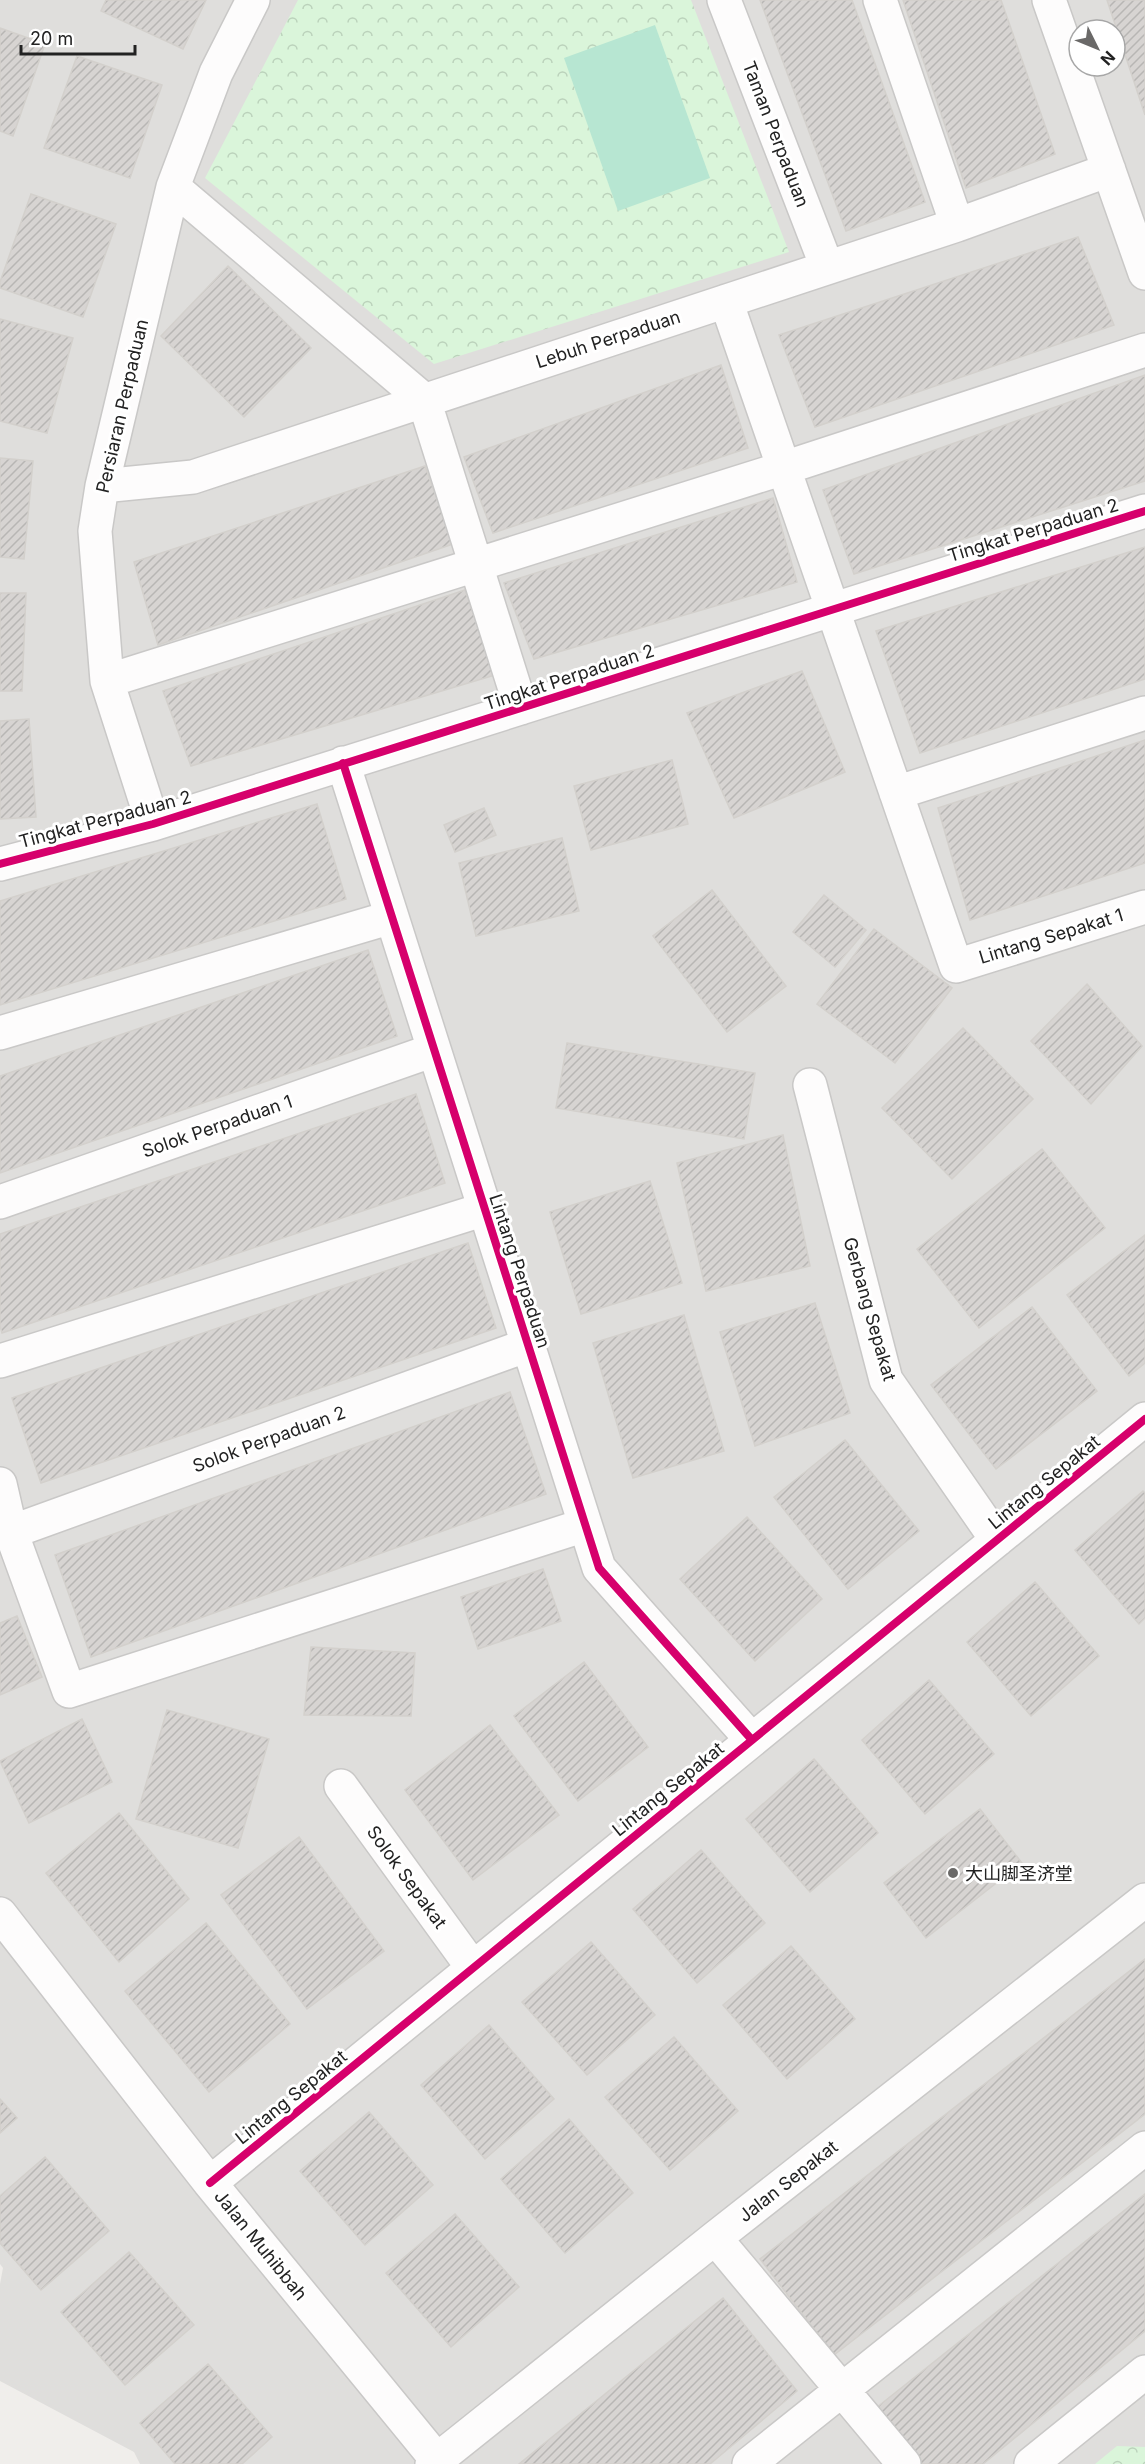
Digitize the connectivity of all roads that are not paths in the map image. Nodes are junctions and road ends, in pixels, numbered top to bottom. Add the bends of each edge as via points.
1 (253, 0) edge
2 (724, 0) edge
3 (880, 0) edge
4 (1049, 0) edge
5 (1109, 170) junction
6 (173, 187) junction
7 (957, 225) junction
8 (827, 267) junction
9 (1145, 273) edge
10 (726, 301) junction
11 (1145, 350) edge
12 (424, 400) junction
13 (784, 468) junction
14 (102, 486) junction
15 (1145, 511) edge
16 (476, 565) junction
17 (833, 609) junction
18 (108, 681) junction
19 (521, 708) junction
20 (1145, 713) edge
21 (343, 764) junction
22 (896, 793) junction
23 (153, 824) junction
24 (0, 864) edge
25 (1145, 907) edge
26 (392, 917) junction
27 (0, 1033) edge
28 (434, 1050) junction
29 (810, 1085) dead end
30 (0, 1202) edge
31 (485, 1209) junction
32 (528, 1345) junction
33 (0, 1361) edge
34 (1145, 1419) edge
35 (0, 1484) edge
36 (585, 1525) junction
37 (11, 1532) junction
38 (997, 1540) junction
39 (752, 1740) junction
40 (341, 1786) dead end
41 (1145, 1900) edge
42 (0, 1914) edge
43 (473, 1968) junction
44 (1145, 2148) edge
45 (210, 2183) junction
46 (715, 2238) junction
47 (1144, 2376) edge
48 (841, 2389) junction
49 (434, 2462) edge
50 (749, 2464) edge
51 (903, 2464) edge
52 (1031, 2464) edge

1 - 6 street, Persiaran Perpaduan via 216,74
2 - 8 street, Taman Perpaduan
3 - 7 street
4 - 5 street
5 - 7 street, Lebuh Perpaduan
5 - 9 street
6 - 12 street
6 - 14 street, Persiaran Perpaduan
7 - 8 street, Lebuh Perpaduan
8 - 10 street, Lebuh Perpaduan
10 - 12 street, Lebuh Perpaduan
10 - 13 street
11 - 13 street
12 - 14 street, Lebuh Perpaduan via 193,477
12 - 16 street
13 - 16 street
13 - 17 street
14 - 18 street, Persiaran Perpaduan via 95,531
15 - 17 street, Tingkat Perpaduan 2
16 - 18 street
16 - 19 street
17 - 19 street, Tingkat Perpaduan 2
17 - 22 street
18 - 23 street, Persiaran Perpaduan
19 - 21 street, Tingkat Perpaduan 2
20 - 22 street
21 - 23 street, Tingkat Perpaduan 2
21 - 26 street, Lintang Perpaduan
22 - 25 street, Lintang Sepakat 1 via 956,966
23 - 24 street, Tingkat Perpaduan 2
26 - 27 street
26 - 28 street, Lintang Perpaduan
28 - 30 street, Solok Perpaduan 1
28 - 31 street, Lintang Perpaduan
29 - 38 street, Gerbang Sepakat via 886,1380
31 - 32 street, Lintang Perpaduan
31 - 33 street
32 - 36 street, Lintang Perpaduan
32 - 37 street, Solok Perpaduan 2
34 - 38 street, Lintang Sepakat
35 - 37 street
36 - 37 street via 69,1691
36 - 39 street, Lintang Perpaduan via 599,1568
38 - 39 street, Lintang Sepakat
39 - 43 street, Lintang Sepakat
40 - 43 street, Solok Sepakat
41 - 46 street, Jalan Sepakat
42 - 45 street, Jalan Muhibbah
43 - 45 street, Lintang Sepakat
44 - 48 street
45 - 49 street, Jalan Muhibbah
46 - 48 street
46 - 49 street, Jalan Sepakat
47 - 52 street
48 - 50 street
48 - 51 street

